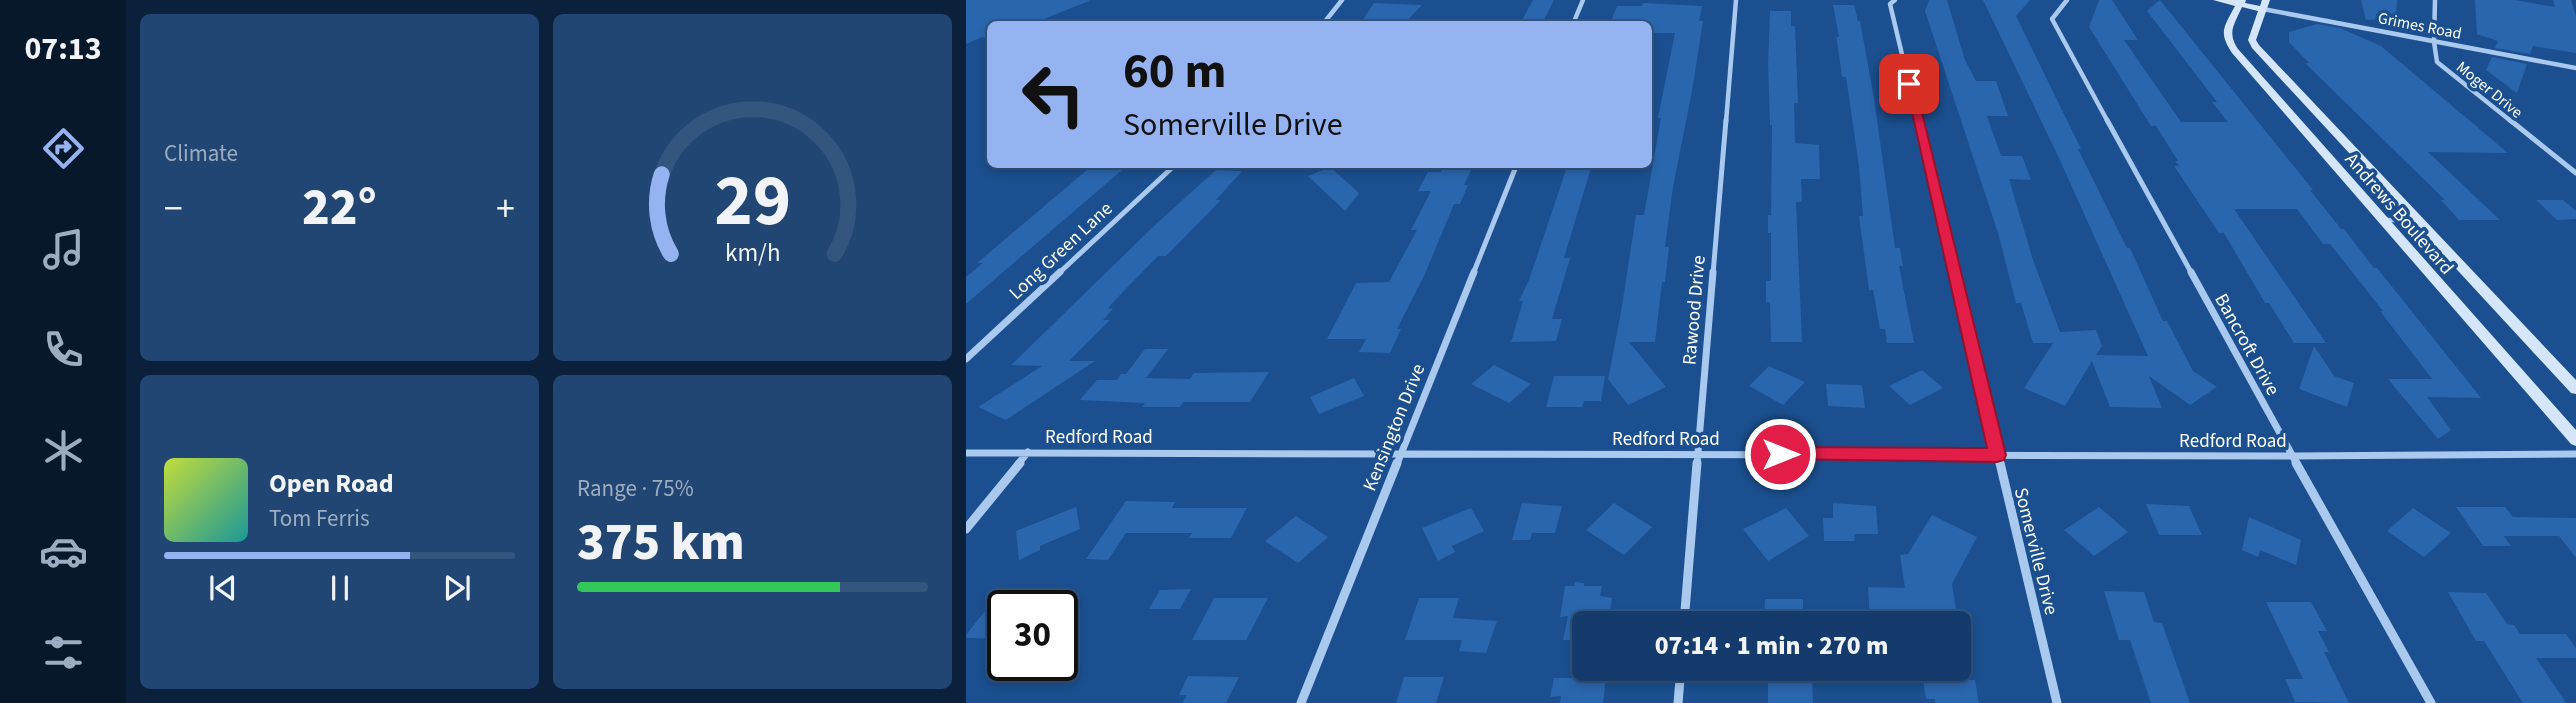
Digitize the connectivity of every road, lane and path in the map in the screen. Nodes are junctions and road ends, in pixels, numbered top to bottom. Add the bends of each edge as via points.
1 (1342, 0) edge
2 (1583, 0) edge
3 (1736, 0) edge
4 (1895, 0) edge
5 (2067, 0) edge
6 (2217, 0) edge
7 (2435, 0) edge
8 (2241, 2) edge
9 (2265, 4) edge
10 (1325, 21) edge
11 (1574, 21) edge
12 (2434, 42) junction
13 (2576, 68) edge
14 (1172, 168) edge
15 (1515, 168) edge
16 (2576, 173) edge
17 (2383, 220) junction
18 (2416, 220) junction
19 (966, 359) edge
20 (2576, 389) edge
21 (2576, 440) edge
22 (1028, 452) junction
23 (966, 453) edge
24 (1399, 453) junction
25 (1699, 454) junction
26 (2576, 454) edge
27 (1997, 455) junction
28 (2292, 456) junction
29 (966, 529) edge
30 (1685, 611) edge
31 (1680, 681) edge
32 (1301, 703) edge
33 (1678, 703) edge
34 (2057, 703) edge
35 (2431, 703) edge

1 - 10 street
2 - 11 street
3 - 25 street, Rawood Drive
4 - 27 street, Somerville Drive via 1891,4
5 - 28 street, Bancroft Drive via 2052,19
6 - 8 street, Grimes Road
7 - 12 street, Moger Drive
8 - 9 street, Grimes Road
8 - 17 street, Andrews Boulevard via 2227,39
9 - 12 street, Grimes Road
9 - 18 street, Andrews Boulevard via 2252,40 2255,46
12 - 13 street, Grimes Road
12 - 16 street, Moger Drive via 2437,62
14 - 19 street, Long Green Lane
15 - 24 street, Kensington Drive
17 - 18 lane
17 - 21 street, Andrews Boulevard
18 - 20 street, Andrews Boulevard
22 - 23 street, Redford Road
22 - 24 street, Redford Road
22 - 29 street
24 - 25 street, Redford Road
24 - 32 street, Kensington Drive
25 - 27 street, Redford Road
25 - 30 street, Rawood Drive
26 - 28 street, Redford Road
27 - 28 street, Redford Road
27 - 34 street, Somerville Drive
28 - 35 street, Bancroft Drive
31 - 33 street

